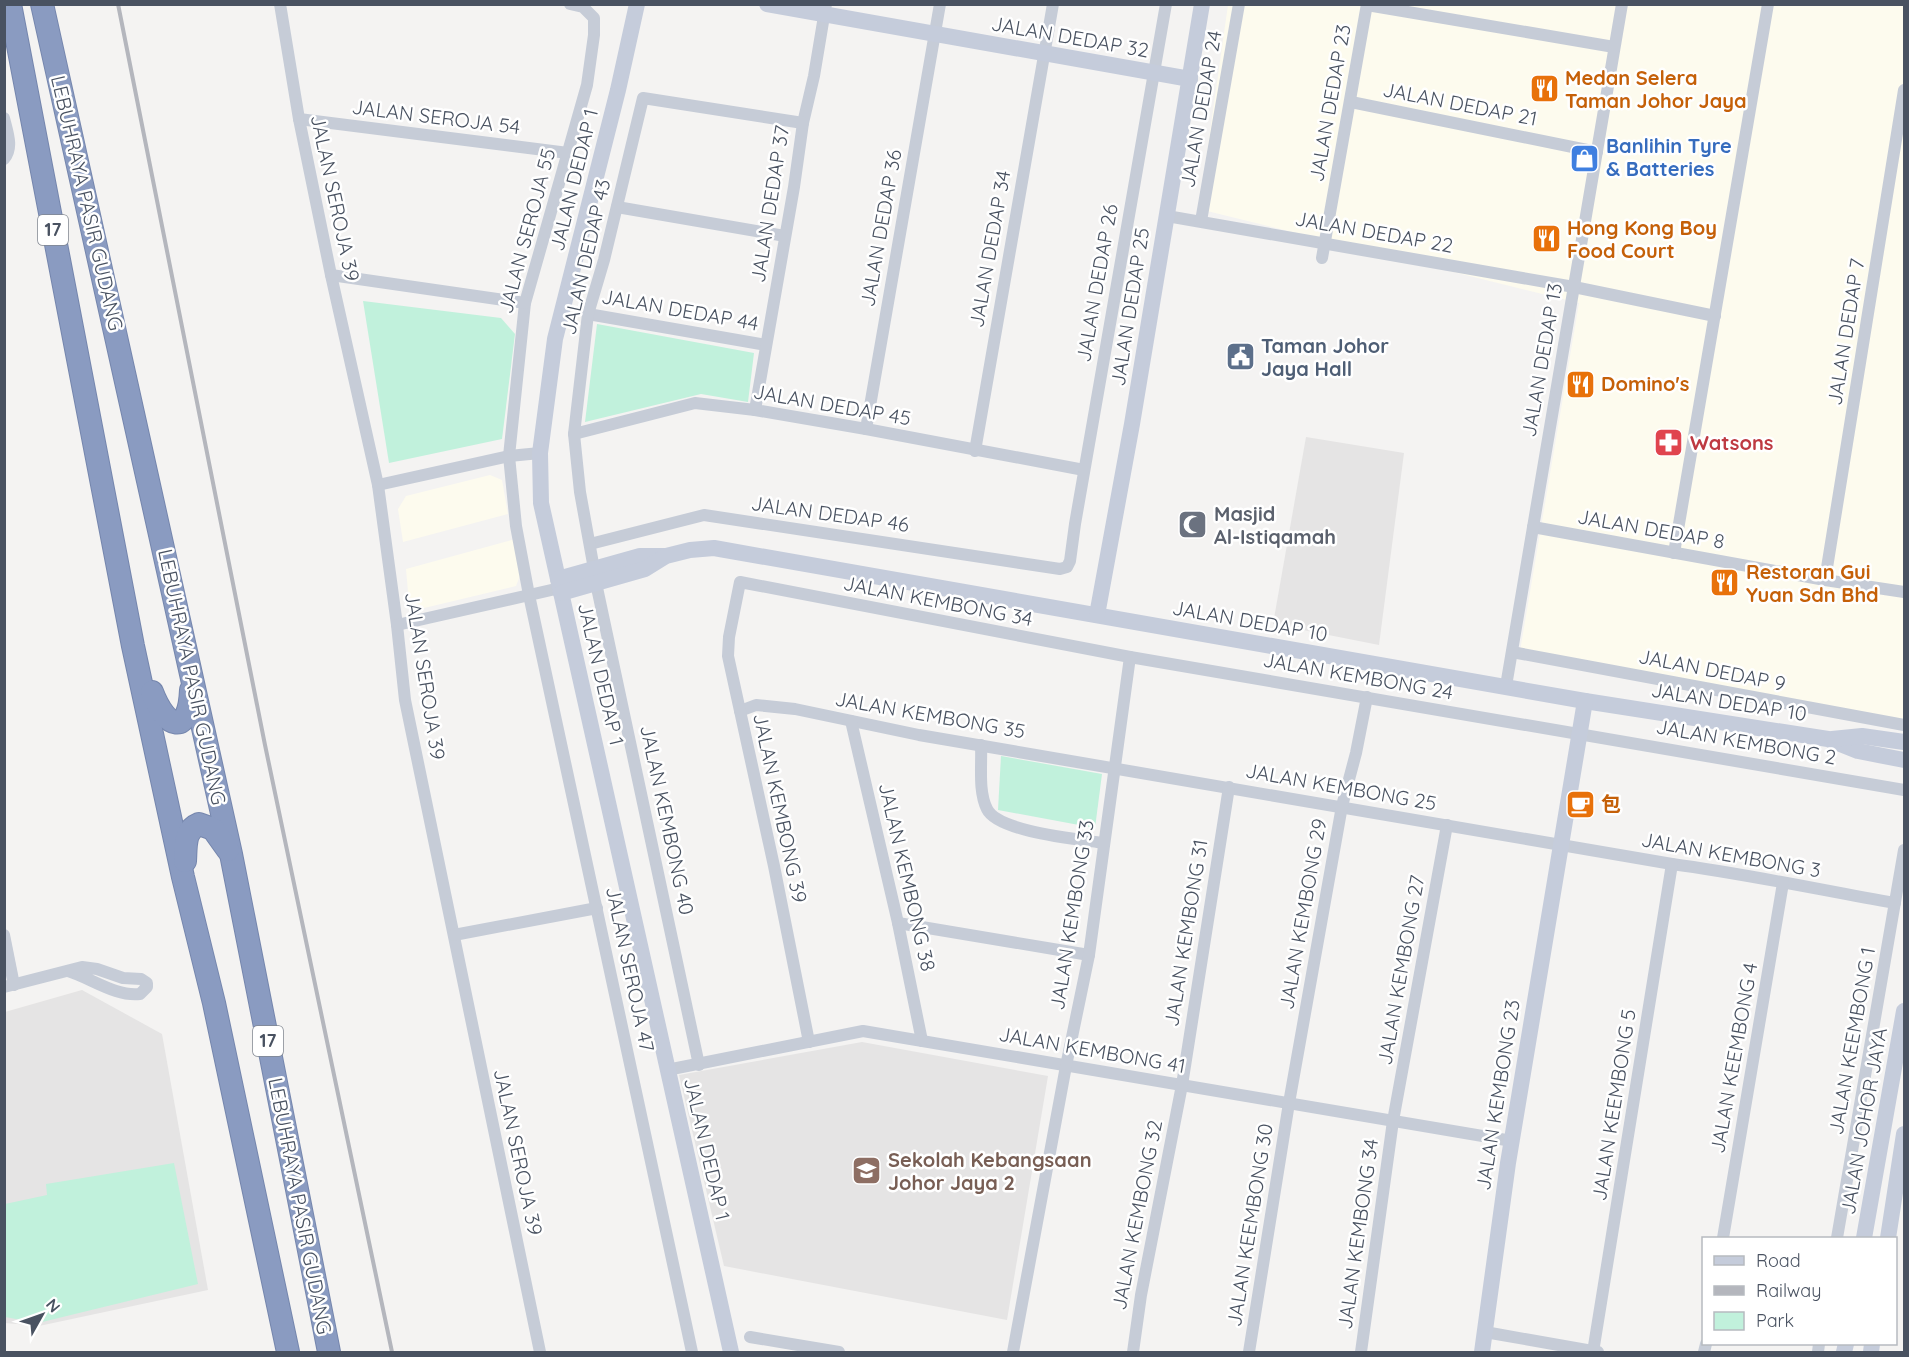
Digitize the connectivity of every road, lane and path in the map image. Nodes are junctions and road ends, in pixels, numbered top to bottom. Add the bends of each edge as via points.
1 (10, 4) edge
2 (42, 4) edge
3 (280, 4) edge
4 (570, 4) edge
5 (637, 4) edge
6 (766, 4) edge
7 (940, 4) edge
8 (1053, 4) edge
9 (1166, 4) edge
10 (1202, 4) edge
11 (1239, 4) edge
12 (1622, 4) edge
13 (1768, 4) edge
14 (1367, 5) edge
15 (825, 10) edge
16 (936, 34) junction
17 (1614, 47) junction
18 (1044, 54) junction
19 (1153, 73) junction
20 (1190, 79) junction
21 (1905, 90) edge
22 (1351, 102) junction
23 (4, 117) edge
24 (299, 119) junction
25 (803, 123) junction
26 (1597, 152) junction
27 (568, 153) junction
28 (4, 159) edge
29 (617, 207) junction
30 (1167, 216) junction
31 (1201, 221) junction
32 (785, 236) junction
33 (1325, 244) junction
34 (1322, 258) dead end
35 (331, 275) junction
36 (1574, 288) junction
37 (525, 303) junction
38 (588, 314) junction
39 (1715, 316) junction
40 (766, 345) junction
41 (754, 410) junction
42 (866, 429) junction
43 (574, 434) junction
44 (975, 451) junction
45 (540, 453) junction
46 (508, 456) junction
47 (1084, 470) junction
48 (378, 485) junction
49 (1533, 527) junction
50 (590, 544) junction
51 (1674, 553) junction
52 (1066, 567) joint
53 (595, 576) junction
54 (1825, 580) junction
55 (740, 582) joint
56 (559, 587) junction
57 (1905, 592) edge
58 (529, 595) junction
59 (1097, 615) junction
60 (397, 625) junction
61 (133, 646) junction
62 (1512, 652) junction
63 (1130, 657) junction
64 (192, 674) junction
65 (1506, 686) junction
66 (1366, 697) junction
67 (1586, 701) junction
68 (740, 711) junction
69 (851, 721) junction
70 (1905, 725) edge
71 (1580, 733) junction
72 (1828, 739) junction
73 (1905, 742) edge
74 (981, 745) junction
75 (1905, 760) edge
76 (1114, 767) junction
77 (1229, 787) junction
78 (1905, 789) edge
79 (1342, 806) junction
80 (1447, 825) junction
81 (1104, 843) junction
82 (1560, 845) junction
83 (1905, 850) edge
84 (231, 855) junction
85 (1672, 864) junction
86 (183, 877) junction
87 (1783, 884) junction
88 (1895, 903) junction
89 (597, 908) junction
90 (898, 923) junction
91 (4, 935) edge
92 (454, 935) junction
93 (1089, 955) junction
94 (68, 971) junction
95 (9, 986) edge
96 (1905, 1011) edge
97 (922, 1041) junction
98 (809, 1042) junction
99 (699, 1065) junction
100 (1066, 1066) junction
101 (667, 1070) junction
102 (1182, 1085) junction
103 (1289, 1103) junction
104 (1393, 1121) junction
105 (1905, 1134) edge
106 (1512, 1141) junction
107 (1723, 1237) edge
108 (1838, 1237) edge
109 (1864, 1237) edge
110 (1888, 1237) edge
111 (1485, 1332) junction
112 (750, 1337) dead end
113 (1596, 1352) edge
114 (288, 1353) edge
115 (329, 1353) edge
116 (540, 1353) edge
117 (692, 1353) edge
118 (731, 1353) edge
119 (839, 1353) edge
120 (1013, 1353) edge
121 (1133, 1353) edge
122 (1249, 1353) edge
123 (1361, 1353) edge
124 (1482, 1353) edge

1 - 61 highway, LEBUHRAYA PASIR GUDANG / 17
2 - 64 highway, LEBUHRAYA PASIR GUDANG / 17
3 - 24 street, JALAN SEROJA 39
4 - 27 street, JALAN SEROJA 55 via 583,7 594,18 594,34 587,85
5 - 45 main road, JALAN DEDAP 1 via 555,339
6 - 15 main road, JALAN DEDAP 32
7 - 16 street, JALAN DEDAP 36
8 - 18 street, JALAN DEDAP 34
9 - 19 street, JALAN DEDAP 26
10 - 20 main road, JALAN DEDAP 25
11 - 31 street, JALAN DEDAP 24
12 - 17 street, JALAN DEDAP 13
13 - 39 street
14 - 17 street
14 - 22 street, JALAN DEDAP 23
15 - 16 main road, JALAN DEDAP 32
15 - 25 street, JALAN DEDAP 37
16 - 18 main road, JALAN DEDAP 32
16 - 42 street, JALAN DEDAP 36
17 - 26 street, JALAN DEDAP 13
18 - 19 main road, JALAN DEDAP 32
18 - 44 street, JALAN DEDAP 34
19 - 20 main road, JALAN DEDAP 32
19 - 47 street, JALAN DEDAP 26
20 - 30 main road, JALAN DEDAP 25
21 - 54 street, JALAN DEDAP 7
22 - 26 street, JALAN DEDAP 21
22 - 33 street, JALAN DEDAP 23
23 - 28 street via 10,147
24 - 27 street, JALAN SEROJA 54
24 - 35 street, JALAN SEROJA 39
25 - 29 street, JALAN DEDAP 43 via 643,98
25 - 32 street, JALAN DEDAP 37
26 - 36 street, JALAN DEDAP 13
27 - 37 street, JALAN SEROJA 55
29 - 32 street
29 - 38 street, JALAN DEDAP 43
30 - 31 street, JALAN DEDAP 22
30 - 59 main road, JALAN DEDAP 25
31 - 33 street, JALAN DEDAP 22
32 - 40 street, JALAN DEDAP 37
33 - 34 street, JALAN DEDAP 23
33 - 36 street, JALAN DEDAP 22
35 - 37 street
35 - 48 street, JALAN SEROJA 39
36 - 39 street, JALAN DEDAP 22
36 - 49 street, JALAN DEDAP 13
37 - 46 street, JALAN SEROJA 55
38 - 40 street, JALAN DEDAP 44
38 - 43 street, JALAN DEDAP 43
39 - 51 street
40 - 41 street, JALAN DEDAP 37
41 - 42 street, JALAN DEDAP 45
41 - 43 street, JALAN DEDAP 45 via 695,403
42 - 44 street, JALAN DEDAP 45
43 - 50 street, JALAN DEDAP 43
44 - 47 street, JALAN DEDAP 45
45 - 46 street
45 - 56 main road, JALAN DEDAP 1 via 541,503
46 - 48 street
46 - 58 street, JALAN SEROJA 55
47 - 52 street, JALAN DEDAP 26
48 - 60 street, JALAN SEROJA 39
49 - 51 street, JALAN DEDAP 8
49 - 62 street, JALAN DEDAP 13
50 - 52 street, JALAN DEDAP 46 via 704,515
50 - 53 street, JALAN DEDAP 43
51 - 54 street, JALAN DEDAP 8
53 - 56 main road, JALAN DEDAP 10
53 - 59 main road, JALAN DEDAP 10 via 640,556 714,548
53 - 99 street, JALAN KEMBONG 40
54 - 57 street, JALAN DEDAP 8
55 - 63 street, JALAN KEMBONG 34
55 - 68 street, JALAN KEMBONG 39 via 728,656
56 - 58 street
56 - 101 main road, JALAN DEDAP 1
58 - 60 street
58 - 89 street, JALAN SEROJA 47
59 - 65 main road, JALAN DEDAP 10
60 - 92 street, JALAN SEROJA 39 via 405,700
61 - 64 highway via 158,708 171,722 178,722 188,713
61 - 86 highway, LEBUHRAYA PASIR GUDANG / 17
62 - 65 street, JALAN DEDAP 13
62 - 70 street, JALAN DEDAP 9
63 - 66 street, JALAN KEMBONG 24
63 - 76 street, JALAN KEMBONG 33
64 - 84 highway, LEBUHRAYA PASIR GUDANG / 17
65 - 67 main road, JALAN DEDAP 10
66 - 71 street, JALAN KEMBONG 24
66 - 79 street, JALAN KEMBONG 29
67 - 71 main road, JALAN KEMBONG 23
67 - 72 main road, JALAN DEDAP 10
68 - 69 street, JALAN KEMBONG 35 via 756,705
68 - 98 street, JALAN KEMBONG 39
69 - 74 street, JALAN KEMBONG 35
69 - 90 street, JALAN KEMBONG 38
71 - 78 street, JALAN KEMBONG 2
71 - 82 main road, JALAN KEMBONG 23
72 - 73 main road, JALAN DEDAP 10 via 1862,736
72 - 75 main road, JALAN DEDAP 10 via 1858,751
74 - 76 street, JALAN KEMBONG 35
74 - 81 street via 982,797 995,819 1013,828
76 - 77 street, JALAN KEMBONG 25
76 - 81 street, JALAN KEMBONG 33
77 - 79 street, JALAN KEMBONG 25
77 - 102 street, JALAN KEMBONG 31
79 - 80 street, JALAN KEMBONG 25
79 - 103 street, JALAN KEMBONG 29
80 - 82 street, JALAN KEMBONG 25
80 - 104 street, JALAN KEMBONG 27
81 - 93 street, JALAN KEMBONG 33
82 - 85 street, JALAN KEMBONG 3
82 - 106 main road, JALAN KEMBONG 23
83 - 88 street, JALAN KEEMBONG 1
84 - 86 highway via 213,829 199,824 192,827
84 - 115 highway, LEBUHRAYA PASIR GUDANG / 17
85 - 87 street, JALAN KEMBONG 3
85 - 113 street, JALAN KEEMBONG 5
86 - 114 highway, LEBUHRAYA PASIR GUDANG / 17 via 214,1003
87 - 88 street, JALAN KEMBONG 3
87 - 107 street, JALAN KEEMBONG 4
88 - 108 street, JALAN KEEMBONG 1
89 - 92 street
89 - 117 street, JALAN SEROJA 47
90 - 93 street
90 - 97 street, JALAN KEMBONG 38
91 - 95 street
92 - 116 street, JALAN SEROJA 39
93 - 100 street, JALAN KEMBONG 33
94 - 94 street via 82,967 97,969 123,978 141,979 147,987 140,994 125,994
94 - 95 street
96 - 109 main road, JALAN JOHOR JAYA
97 - 98 street, JALAN KEMBONG 41 via 863,1031
97 - 100 street, JALAN KEMBONG 41
98 - 99 street, JALAN KEMBONG 41
99 - 101 street, JALAN KEMBONG 41
100 - 102 street, JALAN KEMBONG 41
100 - 120 street, JALAN KEMBONG 33
101 - 118 main road, JALAN DEDAP 1
102 - 103 street, JALAN KEMBONG 41
102 - 121 street, JALAN KEMBONG 32
103 - 104 street, JALAN KEMBONG 41
103 - 122 street, JALAN KEEMBONG 30
104 - 106 street, JALAN KEMBONG 41
104 - 123 street, JALAN KEMBONG 34
105 - 110 main road
106 - 111 main road, JALAN KEMBONG 23
111 - 113 street
111 - 124 main road, JALAN KEMBONG 23
112 - 119 street

